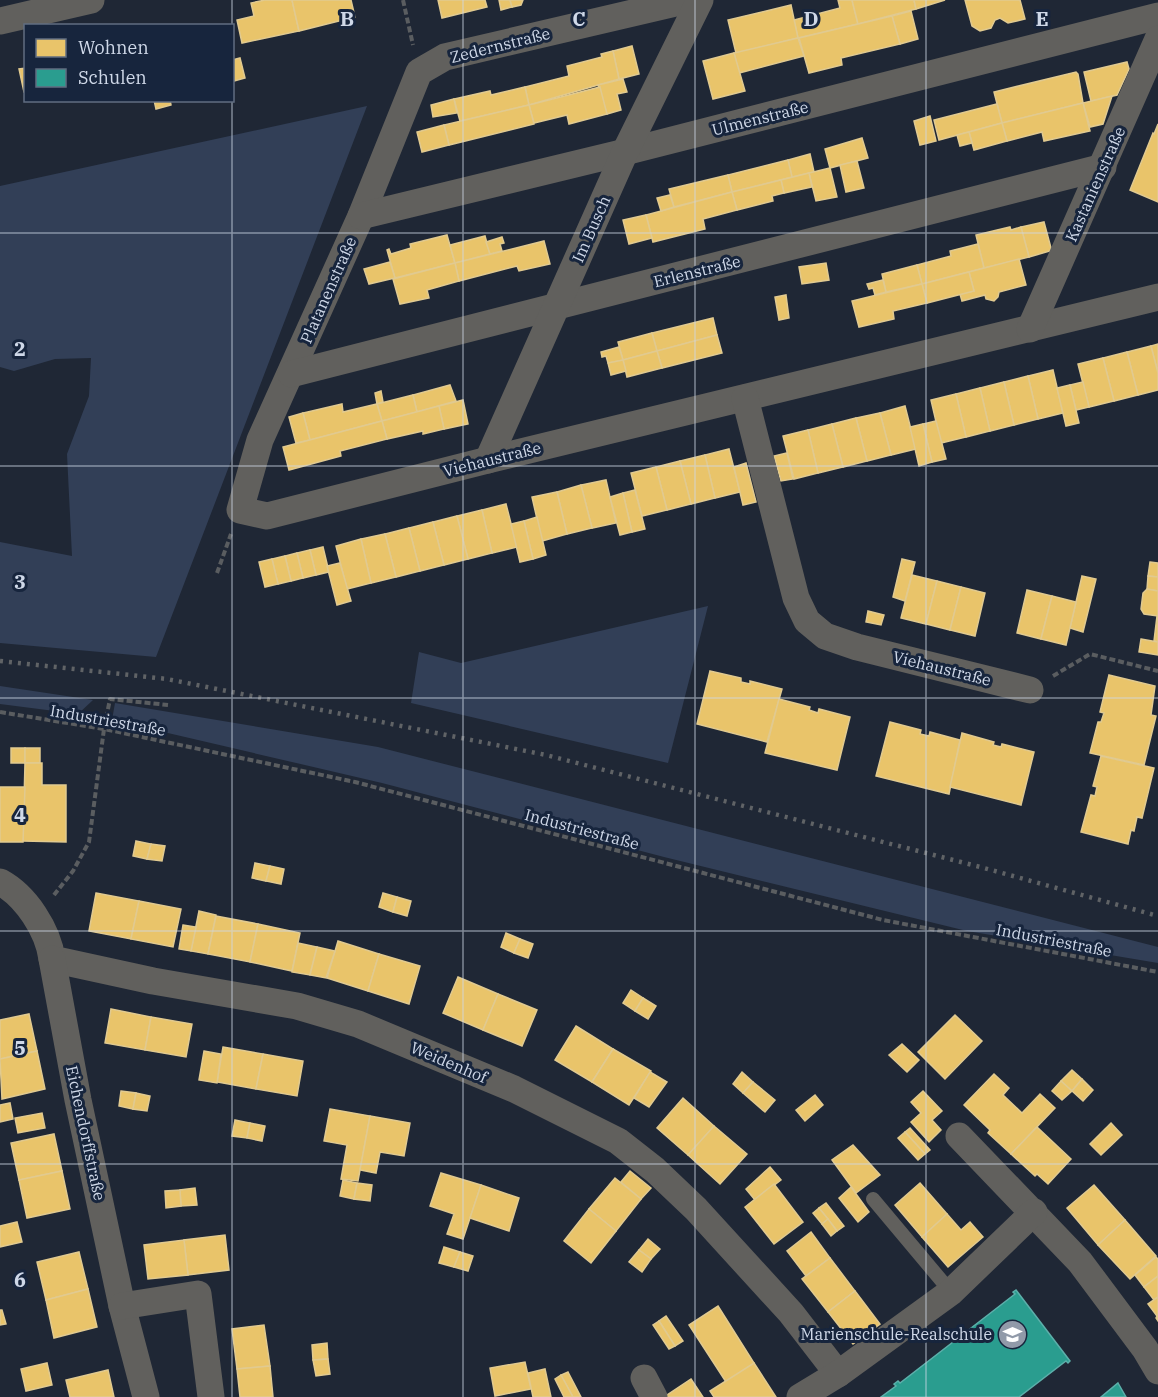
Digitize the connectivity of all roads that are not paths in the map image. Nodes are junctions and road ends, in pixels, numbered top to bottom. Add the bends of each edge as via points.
1 (91, 0) edge
2 (688, 0) edge
3 (700, 0) edge
4 (1158, 16) edge
5 (0, 21) edge
6 (1158, 39) edge
7 (419, 72) joint
8 (625, 152) junction
9 (1103, 167) junction
10 (361, 216) junction
11 (1158, 297) edge
12 (556, 307) junction
13 (1030, 329) junction
14 (291, 374) junction
15 (745, 398) junction
16 (488, 460) junction
17 (240, 510) joint
18 (1030, 690) road end
19 (0, 882) edge
20 (52, 960) junction
21 (959, 1136) dead end
22 (873, 1198) dead end
23 (1034, 1212) junction
24 (951, 1292) junction
25 (122, 1306) junction
26 (1158, 1371) edge
27 (838, 1374) junction
28 (146, 1397) edge
29 (211, 1397) edge
30 (800, 1397) edge

1 - 5 street
2 - 7 street, Zedernstraße via 445,57
3 - 8 street, Im Busch
4 - 8 street, Ulmenstraße
6 - 9 street, Kastanienstraße
7 - 10 street, Platanenstraße
8 - 10 street, Ulmenstraße
8 - 12 street, Im Busch
9 - 12 street, Erlenstraße
9 - 13 street, Kastanienstraße
10 - 14 street, Platanenstraße
11 - 13 street, Viehaustraße
12 - 14 street, Erlenstraße
12 - 16 street, Im Busch
13 - 15 street, Viehaustraße
14 - 17 street, Platanenstraße via 260,440
15 - 16 street, Viehaustraße
15 - 18 street, Viehaustraße via 796,598 807,621 825,636 857,647
16 - 17 street, Viehaustraße via 267,516
19 - 20 street via 37,917
20 - 25 street, Eichendorffstraße
20 - 27 street, Weidenhof via 297,1006 358,1024 514,1089 618,1141 696,1209 791,1313
21 - 23 street
22 - 24 lane
23 - 24 street
23 - 26 street via 1080,1262
24 - 27 street
25 - 28 street, Eichendorffstraße
25 - 29 street via 198,1294
27 - 30 street

